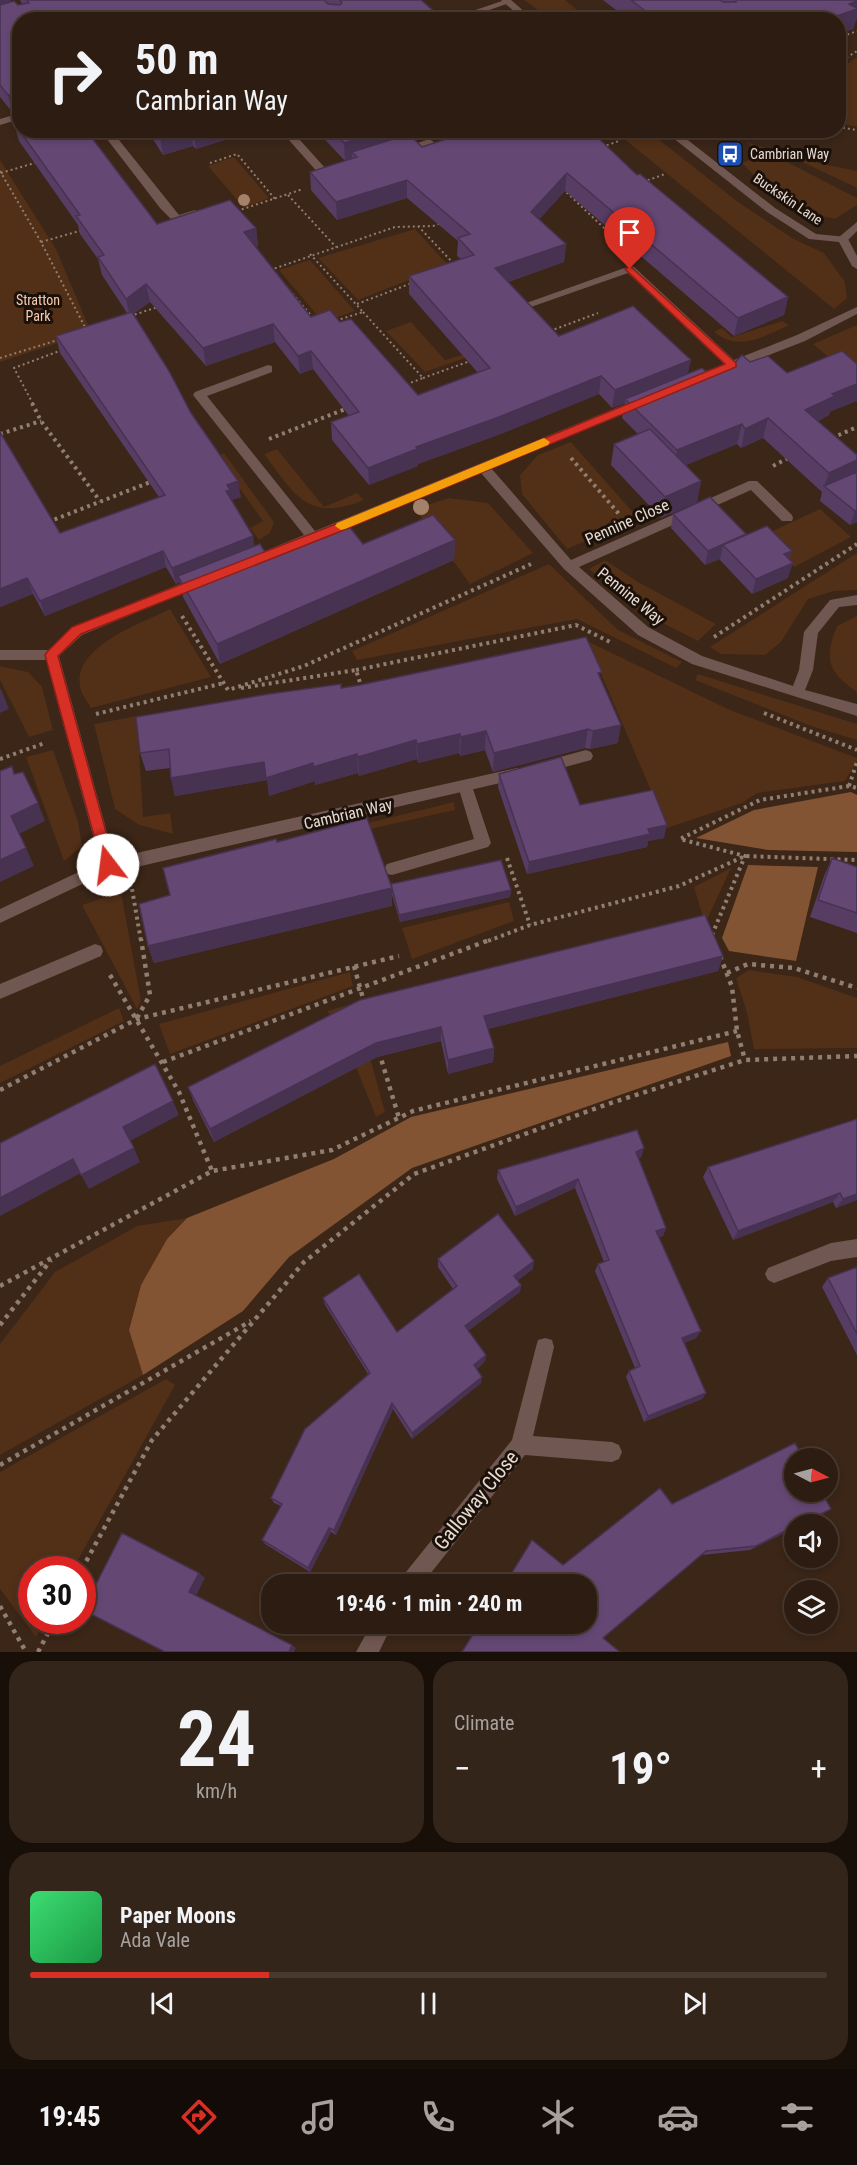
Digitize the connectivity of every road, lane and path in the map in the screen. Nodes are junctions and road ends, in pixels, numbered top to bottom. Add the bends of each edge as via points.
1 (507, 1) edge
2 (474, 12) edge
3 (520, 12) edge
4 (111, 138) edge
5 (292, 138) edge
6 (678, 138) edge
7 (740, 138) edge
8 (619, 141) dead end
9 (429, 142) edge
10 (734, 143) dead end
11 (598, 148) edge
12 (389, 154) edge
13 (45, 160) edge
14 (210, 163) dead end
15 (351, 165) edge
16 (1, 172) edge
17 (324, 173) junction
18 (664, 174) dead end
19 (637, 185) edge
20 (553, 188) edge
21 (563, 189) junction
22 (573, 189) edge
23 (287, 194) junction
24 (275, 198) junction
25 (214, 206) joint
26 (445, 222) edge
27 (857, 225) edge
28 (418, 226) junction
29 (86, 229) edge
30 (843, 239) junction
31 (41, 242) junction
32 (336, 247) junction
33 (310, 254) junction
34 (857, 266) edge
35 (457, 267) edge
36 (272, 269) junction
37 (630, 269) junction
38 (262, 272) edge
39 (279, 277) edge
40 (412, 284) edge
41 (286, 285) edge
42 (357, 304) junction
43 (160, 306) edge
44 (524, 306) edge
45 (857, 310) edge
46 (363, 312) junction
47 (598, 313) dead end
48 (130, 316) edge
49 (331, 322) edge
50 (320, 325) edge
51 (87, 331) edge
52 (544, 334) edge
53 (65, 338) edge
54 (70, 347) edge
55 (0, 358) edge
56 (479, 358) edge
57 (732, 365) junction
58 (268, 369) dead end
59 (423, 378) junction
60 (401, 386) edge
61 (680, 386) edge
62 (658, 395) edge
63 (348, 408) edge
64 (41, 421) junction
65 (857, 427) edge
66 (0, 434) edge
67 (554, 438) junction
68 (828, 440) edge
69 (242, 450) junction
70 (798, 453) edge
71 (484, 468) junction
72 (156, 480) edge
73 (753, 484) junction
74 (100, 501) junction
75 (787, 518) dead end
76 (40, 525) edge
77 (638, 536) junction
78 (314, 537) junction
79 (857, 544) edge
80 (556, 553) junction
81 (569, 566) junction
82 (236, 567) edge
83 (213, 576) edge
84 (169, 593) junction
85 (857, 600) edge
86 (705, 643) dead end
87 (616, 645) dead end
88 (0, 655) edge
89 (52, 655) junction
90 (356, 669) junction
91 (224, 683) junction
92 (228, 690) junction
93 (363, 692) edge
94 (797, 693) junction
95 (857, 710) edge
96 (72, 726) junction
97 (586, 756) edge
98 (0, 759) edge
99 (857, 762) edge
100 (465, 786) junction
101 (849, 786) junction
102 (857, 788) edge
103 (745, 856) junction
104 (857, 860) edge
105 (128, 863) junction
106 (108, 865) junction
107 (392, 869) dead end
108 (0, 916) edge
109 (715, 944) edge
110 (95, 951) joint
111 (719, 953) edge
112 (399, 956) dead end
113 (354, 966) junction
114 (727, 973) junction
115 (857, 988) edge
116 (360, 989) junction
117 (0, 992) edge
118 (367, 1010) edge
119 (137, 1019) junction
120 (737, 1031) junction
121 (376, 1042) edge
122 (857, 1056) edge
123 (745, 1060) junction
124 (163, 1062) junction
125 (0, 1089) edge
126 (399, 1118) junction
127 (212, 1171) junction
128 (857, 1248) edge
129 (54, 1256) junction
130 (774, 1274) dead end
131 (0, 1286) edge
132 (255, 1318) junction
133 (0, 1325) edge
134 (545, 1347) dead end
135 (521, 1445) junction
136 (612, 1452) dead end
137 (0, 1465) edge
138 (89, 1556) edge
139 (417, 1574) edge
140 (0, 1605) edge
141 (48, 1634) edge
142 (377, 1634) edge
143 (26, 1652) edge
144 (38, 1652) edge
145 (367, 1652) edge

1 - 2 street
1 - 3 street
4 - 25 street via 177,219
5 - 17 street
6 - 30 street, Buckskin Lane via 771,210 813,237
7 - 10 path
8 - 11 path
9 - 12 street
13 - 16 path
14 - 24 path via 237,154
15 - 17 street
16 - 31 path
17 - 23 path via 314,186
18 - 19 path
20 - 21 path
21 - 22 path
21 - 37 path via 626,248
23 - 24 path
23 - 32 path
24 - 25 path via 239,212
26 - 28 path
27 - 30 street
28 - 32 path via 395,227
28 - 35 path
29 - 31 path
30 - 34 street
31 - 51 path
32 - 33 path
33 - 36 path
33 - 42 path
36 - 38 path
36 - 39 path
37 - 44 street
37 - 57 street
40 - 42 path
41 - 50 path
42 - 46 path
43 - 48 path
45 - 57 street via 801,338
46 - 49 path
46 - 59 path
47 - 52 path
53 - 55 path
54 - 64 path via 15,368
56 - 59 path
57 - 61 street
58 - 69 street via 199,395
59 - 60 path
62 - 67 street
63 - 69 path
64 - 66 path
64 - 74 path
65 - 68 path
67 - 71 street
67 - 77 path
69 - 78 street
70 - 73 path via 763,470
71 - 78 street
71 - 80 street, Pennine Way
72 - 74 path
73 - 75 street
73 - 77 street, Pennine Close
74 - 76 path
77 - 81 street, Pennine Close
78 - 82 street
79 - 86 path
80 - 81 street, Pennine Way
80 - 92 path via 304,666
81 - 94 street, Pennine Way via 643,631 697,660
83 - 84 street
84 - 89 street via 76,631
84 - 91 path
85 - 94 street via 835,603 811,632 806,670
87 - 90 path via 576,625
88 - 89 street
89 - 96 street
90 - 92 path
90 - 93 path
91 - 92 path
91 - 96 path
94 - 95 street, Pennine Way
96 - 98 path
96 - 106 street
97 - 100 street, Cambrian Way
99 - 101 path
100 - 105 street, Cambrian Way
100 - 107 street via 483,843
101 - 102 path
101 - 103 path via 760,800 680,839
103 - 104 path
103 - 109 path via 711,934
103 - 116 path via 679,886 530,925
105 - 106 street, Cambrian Way
105 - 119 path via 150,995
106 - 108 street, Cambrian Way
110 - 117 street
110 - 119 path
111 - 114 path
112 - 113 path
113 - 116 path
113 - 119 path
114 - 115 path via 748,964 794,968
114 - 120 path
116 - 118 path
116 - 124 path
119 - 124 path
119 - 125 path
120 - 123 path
120 - 126 path via 413,1110
121 - 126 path
122 - 123 path
123 - 132 path via 608,1104 414,1174 304,1263
124 - 127 path
126 - 127 path via 332,1150
127 - 129 path
128 - 130 street via 831,1252
129 - 131 path
129 - 133 path
132 - 137 path
132 - 138 path via 152,1440
134 - 135 street, Galloway Close
135 - 136 street, Galloway Close
135 - 139 street, Galloway Close
140 - 143 path
141 - 144 path
142 - 145 street

